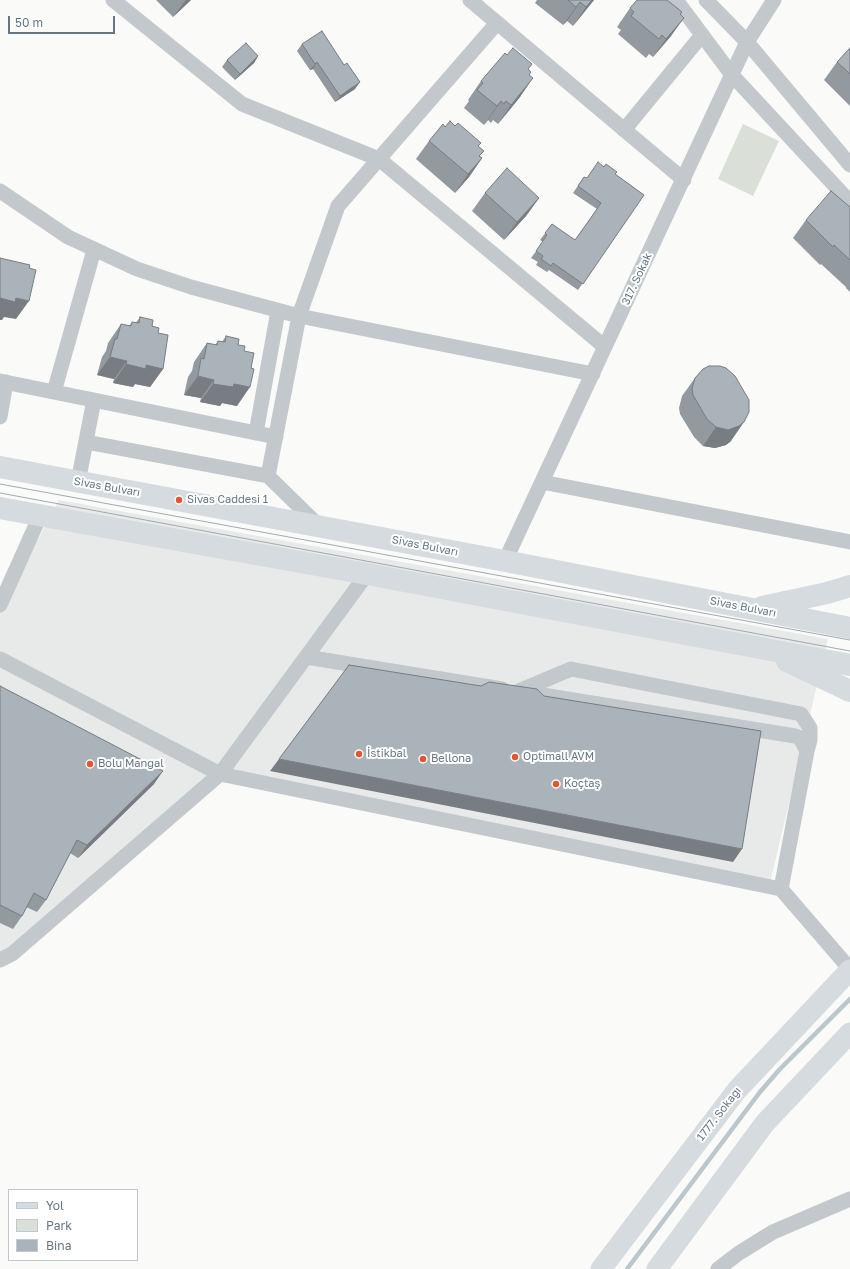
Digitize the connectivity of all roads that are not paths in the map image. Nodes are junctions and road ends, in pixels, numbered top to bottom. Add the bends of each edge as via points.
1 (470, 0) edge
2 (676, 0) edge
3 (706, 0) edge
4 (774, 0) edge
5 (117, 1) edge
6 (497, 23) junction
7 (702, 35) junction
8 (747, 42) junction
9 (732, 75) junction
10 (624, 130) junction
11 (848, 158) edge
12 (379, 159) junction
13 (684, 180) junction
14 (0, 191) edge
15 (850, 202) edge
16 (94, 250) junction
17 (278, 311) junction
18 (299, 316) junction
19 (605, 347) junction
20 (593, 374) junction
21 (3, 382) edge
22 (54, 392) junction
23 (94, 400) junction
24 (0, 417) edge
25 (256, 433) junction
26 (276, 437) junction
27 (86, 442) junction
28 (0, 467) edge
29 (268, 476) junction
30 (78, 482) junction
31 (542, 482) junction
32 (0, 508) edge
33 (40, 516) junction
34 (318, 526) junction
35 (850, 542) edge
36 (505, 560) junction
37 (368, 574) junction
38 (850, 586) edge
39 (0, 605) edge
40 (753, 609) junction
41 (850, 628) edge
42 (761, 648) junction
43 (306, 657) junction
44 (0, 659) edge
45 (850, 665) edge
46 (519, 691) junction
47 (850, 691) edge
48 (807, 751) junction
49 (220, 774) junction
50 (781, 889) junction
51 (2, 961) edge
52 (850, 969) edge
53 (850, 1033) edge
54 (850, 1199) edge
55 (601, 1269) edge
56 (657, 1269) edge
57 (718, 1269) edge

1 - 6 street
2 - 7 street
3 - 8 street
4 - 8 street, 317. Sokak
5 - 12 street via 242,104
6 - 10 street
6 - 12 street
7 - 9 street
7 - 10 street
8 - 9 street, 317. Sokak
8 - 11 street
9 - 13 street, 317. Sokak
9 - 15 street
10 - 13 street
12 - 18 street via 338,206
12 - 19 street
13 - 19 street, 317. Sokak
14 - 16 street via 68,237
16 - 17 street via 164,278
16 - 22 street
17 - 18 street
17 - 25 street
18 - 20 street
18 - 26 street
19 - 20 street, 317. Sokak
20 - 31 street, 317. Sokak
21 - 22 street
21 - 24 street
22 - 23 street
23 - 25 street
23 - 27 street
25 - 26 street
26 - 29 street
27 - 29 street
27 - 30 street
28 - 30 highway, Sivas Bulvarı
29 - 34 street
30 - 34 highway, Sivas Bulvarı
31 - 35 street
31 - 36 street, 317. Sokak
32 - 33 highway
33 - 37 highway
33 - 39 street
34 - 36 highway, Sivas Bulvarı
36 - 40 highway, Sivas Bulvarı
37 - 42 highway
37 - 43 street
38 - 40 highway
40 - 41 highway, Sivas Bulvarı
42 - 45 highway
42 - 47 highway
43 - 46 street
43 - 49 street
44 - 49 street
46 - 48 street via 795,736 803,742
46 - 48 street via 571,669 801,714 810,728
48 - 50 street
49 - 50 street
49 - 51 street
50 - 52 street
52 - 55 street, 1777. Sokağı via 737,1090
53 - 56 street via 765,1123
54 - 57 street via 773,1232

